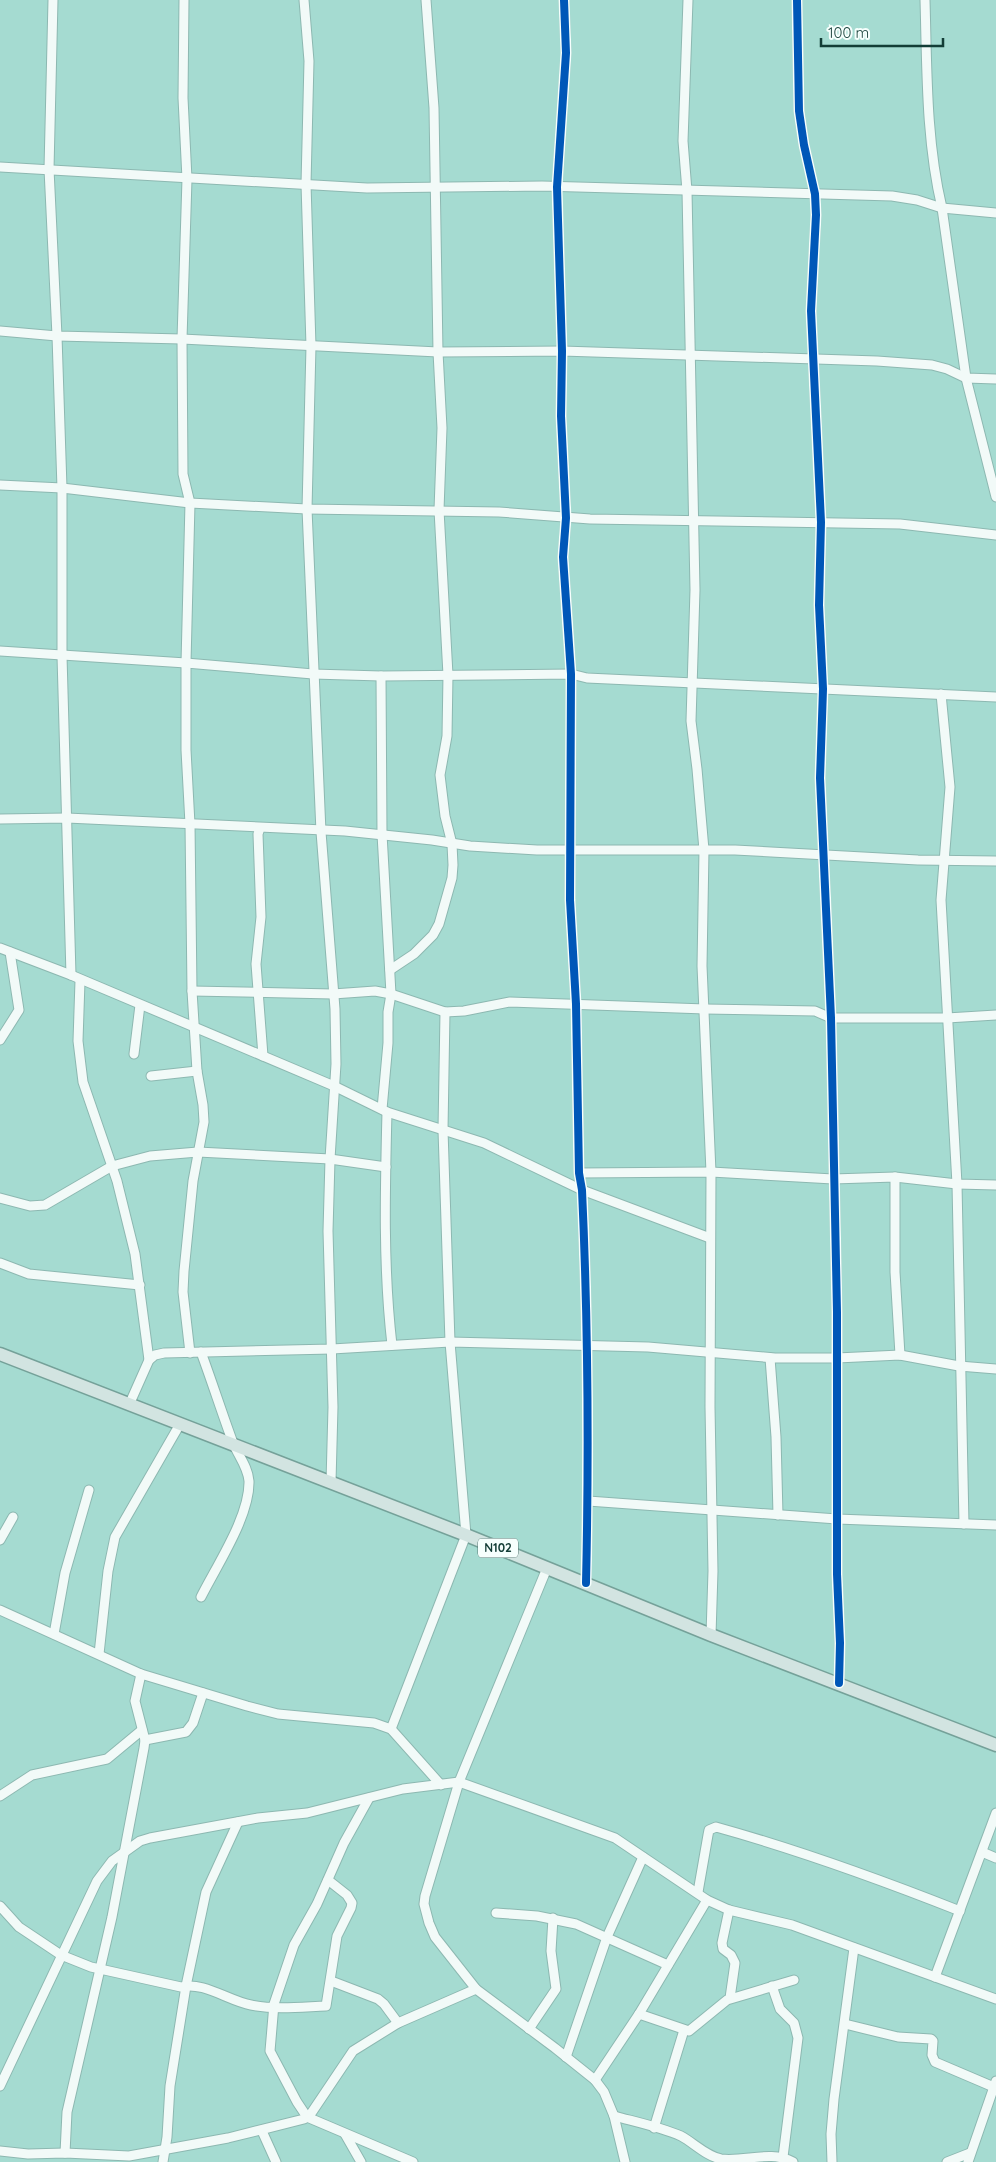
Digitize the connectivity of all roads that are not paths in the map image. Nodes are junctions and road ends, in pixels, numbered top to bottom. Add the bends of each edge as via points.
1 (53, 0) edge
2 (184, 0) edge
3 (304, 0) edge
4 (426, 0) edge
5 (564, 0) edge
6 (688, 0) edge
7 (797, 0) edge
8 (925, 0) edge
9 (0, 167) edge
10 (49, 169) junction
11 (187, 179) junction
12 (306, 184) junction
13 (557, 187) junction
14 (435, 188) junction
15 (688, 191) junction
16 (815, 194) junction
17 (942, 208) junction
18 (996, 213) edge
19 (0, 331) edge
20 (57, 336) junction
21 (182, 339) junction
22 (312, 346) junction
23 (562, 351) junction
24 (438, 352) junction
25 (691, 355) junction
26 (814, 360) junction
27 (966, 378) junction
28 (996, 379) edge
29 (0, 485) edge
30 (62, 488) junction
31 (996, 497) edge
32 (190, 503) junction
33 (307, 509) junction
34 (439, 510) junction
35 (566, 518) junction
36 (694, 521) junction
37 (821, 522) junction
38 (996, 535) edge
39 (0, 652) edge
40 (62, 656) junction
41 (186, 663) junction
42 (313, 674) junction
43 (571, 674) junction
44 (448, 675) junction
45 (382, 676) junction
46 (690, 684) junction
47 (823, 689) junction
48 (940, 694) junction
49 (996, 697) edge
50 (67, 818) junction
51 (0, 819) edge
52 (190, 824) junction
53 (260, 828) junction
54 (322, 832) junction
55 (382, 834) junction
56 (452, 844) junction
57 (569, 850) junction
58 (704, 850) junction
59 (825, 854) junction
60 (944, 860) junction
61 (996, 861) edge
62 (0, 948) edge
63 (10, 952) junction
64 (390, 970) junction
65 (71, 975) junction
66 (80, 981) junction
67 (192, 990) junction
68 (257, 992) junction
69 (333, 994) junction
70 (391, 994) junction
71 (576, 1004) junction
72 (140, 1005) junction
73 (705, 1009) junction
74 (445, 1012) junction
75 (996, 1015) edge
76 (831, 1018) junction
77 (947, 1018) junction
78 (196, 1028) junction
79 (0, 1040) edge
80 (134, 1054) dead end
81 (263, 1056) junction
82 (197, 1071) junction
83 (151, 1076) dead end
84 (334, 1086) junction
85 (385, 1111) junction
86 (443, 1130) junction
87 (198, 1152) junction
88 (330, 1159) junction
89 (112, 1166) junction
90 (386, 1166) junction
91 (711, 1172) junction
92 (579, 1173) junction
93 (895, 1177) junction
94 (833, 1179) junction
95 (957, 1184) junction
96 (996, 1185) edge
97 (582, 1190) junction
98 (0, 1198) edge
99 (710, 1238) junction
100 (0, 1263) edge
101 (140, 1285) junction
102 (450, 1342) junction
103 (392, 1345) junction
104 (587, 1346) junction
105 (332, 1349) junction
106 (201, 1352) junction
107 (190, 1353) junction
108 (710, 1353) junction
109 (0, 1354) edge
110 (900, 1355) junction
111 (770, 1358) junction
112 (837, 1358) junction
113 (149, 1360) junction
114 (959, 1366) junction
115 (996, 1369) edge
116 (129, 1405) junction
117 (180, 1424) junction
118 (234, 1445) junction
119 (331, 1482) junction
120 (89, 1490) dead end
121 (588, 1501) junction
122 (712, 1511) junction
123 (778, 1515) junction
124 (13, 1517) dead end
125 (837, 1519) junction
126 (964, 1524) junction
127 (996, 1525) edge
128 (466, 1536) junction
129 (0, 1540) edge
130 (547, 1568) junction
131 (586, 1584) junction
132 (201, 1596) dead end
133 (0, 1610) edge
134 (54, 1634) junction
135 (711, 1635) junction
136 (99, 1654) junction
137 (141, 1674) junction
138 (839, 1683) junction
139 (204, 1693) junction
140 (391, 1729) junction
141 (142, 1730) junction
142 (145, 1740) junction
143 (996, 1744) edge
144 (459, 1782) junction
145 (440, 1785) junction
146 (0, 1796) edge
147 (369, 1798) junction
148 (996, 1814) edge
149 (238, 1822) junction
150 (125, 1851) junction
151 (982, 1852) junction
152 (643, 1857) junction
153 (996, 1858) edge
154 (328, 1880) junction
155 (698, 1892) junction
156 (707, 1900) junction
157 (0, 1906) edge
158 (729, 1910) junction
159 (960, 1910) junction
160 (496, 1913) dead end
161 (554, 1918) junction
162 (607, 1937) junction
163 (854, 1948) junction
164 (61, 1955) junction
165 (668, 1965) junction
166 (101, 1969) junction
167 (935, 1978) junction
168 (331, 1980) junction
169 (794, 1980) dead end
170 (186, 1986) junction
171 (772, 1986) junction
172 (476, 1990) junction
173 (730, 1998) junction
174 (996, 1999) edge
175 (274, 2008) junction
176 (639, 2014) junction
177 (398, 2024) junction
178 (845, 2024) junction
179 (529, 2029) junction
180 (684, 2030) junction
181 (566, 2056) junction
182 (595, 2080) junction
183 (0, 2086) edge
184 (996, 2086) edge
185 (614, 2116) junction
186 (308, 2117) junction
187 (654, 2128) junction
188 (262, 2131) junction
189 (345, 2134) junction
190 (0, 2151) edge
191 (164, 2151) junction
192 (65, 2153) junction
193 (782, 2157) junction
194 (969, 2158) edge
195 (622, 2161) edge
196 (163, 2162) edge
197 (276, 2162) edge
198 (361, 2162) edge
199 (413, 2162) edge
200 (793, 2162) edge
201 (832, 2162) edge
202 (947, 2162) edge

1 - 10 street
2 - 11 street via 183,98
3 - 12 street via 309,61
4 - 14 street via 434,99
5 - 13 street via 566,53
6 - 15 street via 683,141
7 - 16 street via 799,111
8 - 17 street via 928,88
9 - 10 street
10 - 11 street
10 - 20 street
11 - 12 street
11 - 21 street
12 - 14 street
12 - 22 street
13 - 14 street
13 - 15 street
13 - 23 street
14 - 24 street
15 - 16 street
15 - 25 street
16 - 17 street via 892,196
16 - 26 street via 811,311
17 - 18 street
17 - 27 street
19 - 20 street
20 - 21 street
20 - 30 street
21 - 22 street
21 - 32 street via 183,474
22 - 24 street
22 - 33 street
23 - 24 street
23 - 25 street
23 - 35 street via 561,416
24 - 34 street via 442,428
25 - 26 street
25 - 36 street
26 - 27 street via 932,365
26 - 37 street
27 - 28 street
27 - 31 street
29 - 30 street
30 - 32 street
30 - 40 street
32 - 33 street
32 - 41 street
33 - 34 street
33 - 42 street
34 - 35 street
34 - 44 street
35 - 36 street
35 - 43 street via 563,557
36 - 37 street
36 - 46 street via 695,590
37 - 38 street via 900,524
37 - 47 street via 819,605
39 - 40 street
40 - 41 street
40 - 50 street
41 - 42 street
41 - 52 street
42 - 45 street
42 - 54 street
43 - 44 street
43 - 46 street via 587,678
43 - 57 street
44 - 45 street
44 - 56 street via 447,736 440,775 444,816
45 - 55 street
46 - 47 street
46 - 58 street
47 - 48 street
47 - 59 street via 820,778
48 - 49 street
48 - 60 street via 950,788
50 - 51 street
50 - 52 street
50 - 65 street
52 - 53 street
52 - 67 street
53 - 54 street
53 - 68 street via 261,917
54 - 55 street
54 - 69 street
55 - 56 street
55 - 64 street
56 - 57 street
56 - 64 street via 452,878 439,924 414,954
57 - 58 street
57 - 71 street
58 - 59 street
58 - 73 street via 702,966
59 - 60 street
59 - 76 street
60 - 61 street
60 - 77 street via 941,900
62 - 63 street
63 - 65 street
63 - 79 street via 19,1010
64 - 70 street
65 - 66 street
66 - 72 street
66 - 89 street via 78,1041 83,1082
67 - 68 street
67 - 78 street
68 - 69 street
68 - 81 street
69 - 70 street
69 - 84 street
70 - 74 street
70 - 85 street
71 - 73 street
71 - 74 street via 499,1003
71 - 92 street
72 - 78 street
72 - 80 street
73 - 76 street via 815,1011
73 - 91 street
74 - 86 street
75 - 77 street
76 - 77 street
76 - 94 street
77 - 95 street
78 - 81 street
78 - 82 street
81 - 84 street
82 - 83 street
82 - 87 street via 204,1105
84 - 85 street
84 - 88 street
85 - 86 street
85 - 90 street
86 - 97 street via 484,1143
86 - 102 street
87 - 88 street
87 - 89 street via 140,1157
87 - 107 street via 183,1285
88 - 90 street
88 - 105 street via 328,1231
89 - 98 street via 46,1205 30,1206
89 - 101 street via 136,1254
90 - 103 street via 386,1293
91 - 92 street
91 - 94 street
91 - 99 street
92 - 97 street
93 - 94 street
93 - 95 street
93 - 110 street via 895,1272
94 - 112 street
95 - 96 street
95 - 114 street
97 - 99 street
97 - 104 street
99 - 108 street
100 - 101 street via 29,1274
101 - 113 street
102 - 103 street
102 - 104 street
102 - 128 street
103 - 105 street
104 - 108 street
104 - 121 street
105 - 106 street
105 - 119 street
106 - 107 street
106 - 118 street
107 - 113 street via 164,1353
108 - 111 street
108 - 122 street
109 - 116 main road, N102
110 - 112 street
110 - 114 street
111 - 112 street
111 - 123 street
112 - 125 street
113 - 116 street
114 - 115 street
114 - 126 street
116 - 117 main road, N102
117 - 118 main road, N102
117 - 136 street via 115,1537
118 - 119 main road, N102
118 - 132 street via 247,1469 247,1502
119 - 128 main road, N102
120 - 134 street via 65,1573
121 - 122 street
121 - 131 street
122 - 123 street
122 - 135 street
123 - 125 street
124 - 129 street
125 - 126 street
125 - 138 street
126 - 127 street
128 - 130 main road, N102
128 - 140 street
130 - 131 main road, N102
130 - 144 street
131 - 135 main road, N102
133 - 134 street
134 - 136 street
135 - 138 main road, N102
136 - 137 street
137 - 139 street
137 - 141 street via 135,1701
138 - 143 main road, N102
139 - 140 street via 278,1714 374,1723
139 - 142 street via 193,1723 186,1732
140 - 145 street
141 - 142 street
141 - 146 street via 107,1759 32,1776
142 - 150 street
144 - 145 street
144 - 152 street via 600,1831
144 - 172 street via 424,1904 435,1937
145 - 147 street via 403,1789
147 - 149 street via 307,1813
147 - 154 street
148 - 151 street
149 - 150 street via 150,1838
149 - 170 street via 206,1892
150 - 164 street via 112,1861 97,1881
150 - 166 street
151 - 153 street
151 - 159 street
152 - 155 street
152 - 162 street
154 - 168 street via 348,1895 352,1903 337,1936
154 - 175 street via 294,1946
155 - 156 street
155 - 159 street via 709,1830 716,1827 863,1873
156 - 158 street
156 - 165 street
157 - 164 street via 19,1927
158 - 163 street via 792,1925
158 - 173 street via 722,1943 735,1963
159 - 167 street
160 - 161 street
161 - 162 street
161 - 179 street via 552,1951 556,1989
162 - 165 street
162 - 181 street
163 - 167 street
163 - 178 street
164 - 166 street
164 - 183 street
165 - 176 street
166 - 170 street
166 - 192 street via 67,2112
167 - 174 street
168 - 175 street via 326,2006
168 - 177 street via 378,1999
169 - 171 street
170 - 175 street via 250,2005
170 - 191 street via 170,2086
171 - 173 street
171 - 193 street via 780,2009 794,2023 798,2038
172 - 177 street
172 - 179 street
173 - 180 street via 695,2028
175 - 186 street via 270,2051
176 - 180 street
176 - 182 street
177 - 186 street via 353,2051
178 - 184 street via 898,2037 931,2039 935,2062
178 - 201 street via 832,2116
179 - 181 street
180 - 187 street
181 - 182 street
182 - 185 street
184 - 194 street
185 - 187 street
185 - 195 street
186 - 188 street
186 - 189 street
187 - 193 street via 683,2138 721,2159
188 - 191 street
188 - 197 street
189 - 198 street
189 - 199 street
190 - 192 street
191 - 192 street via 120,2157
191 - 196 street
193 - 200 street
194 - 202 street

